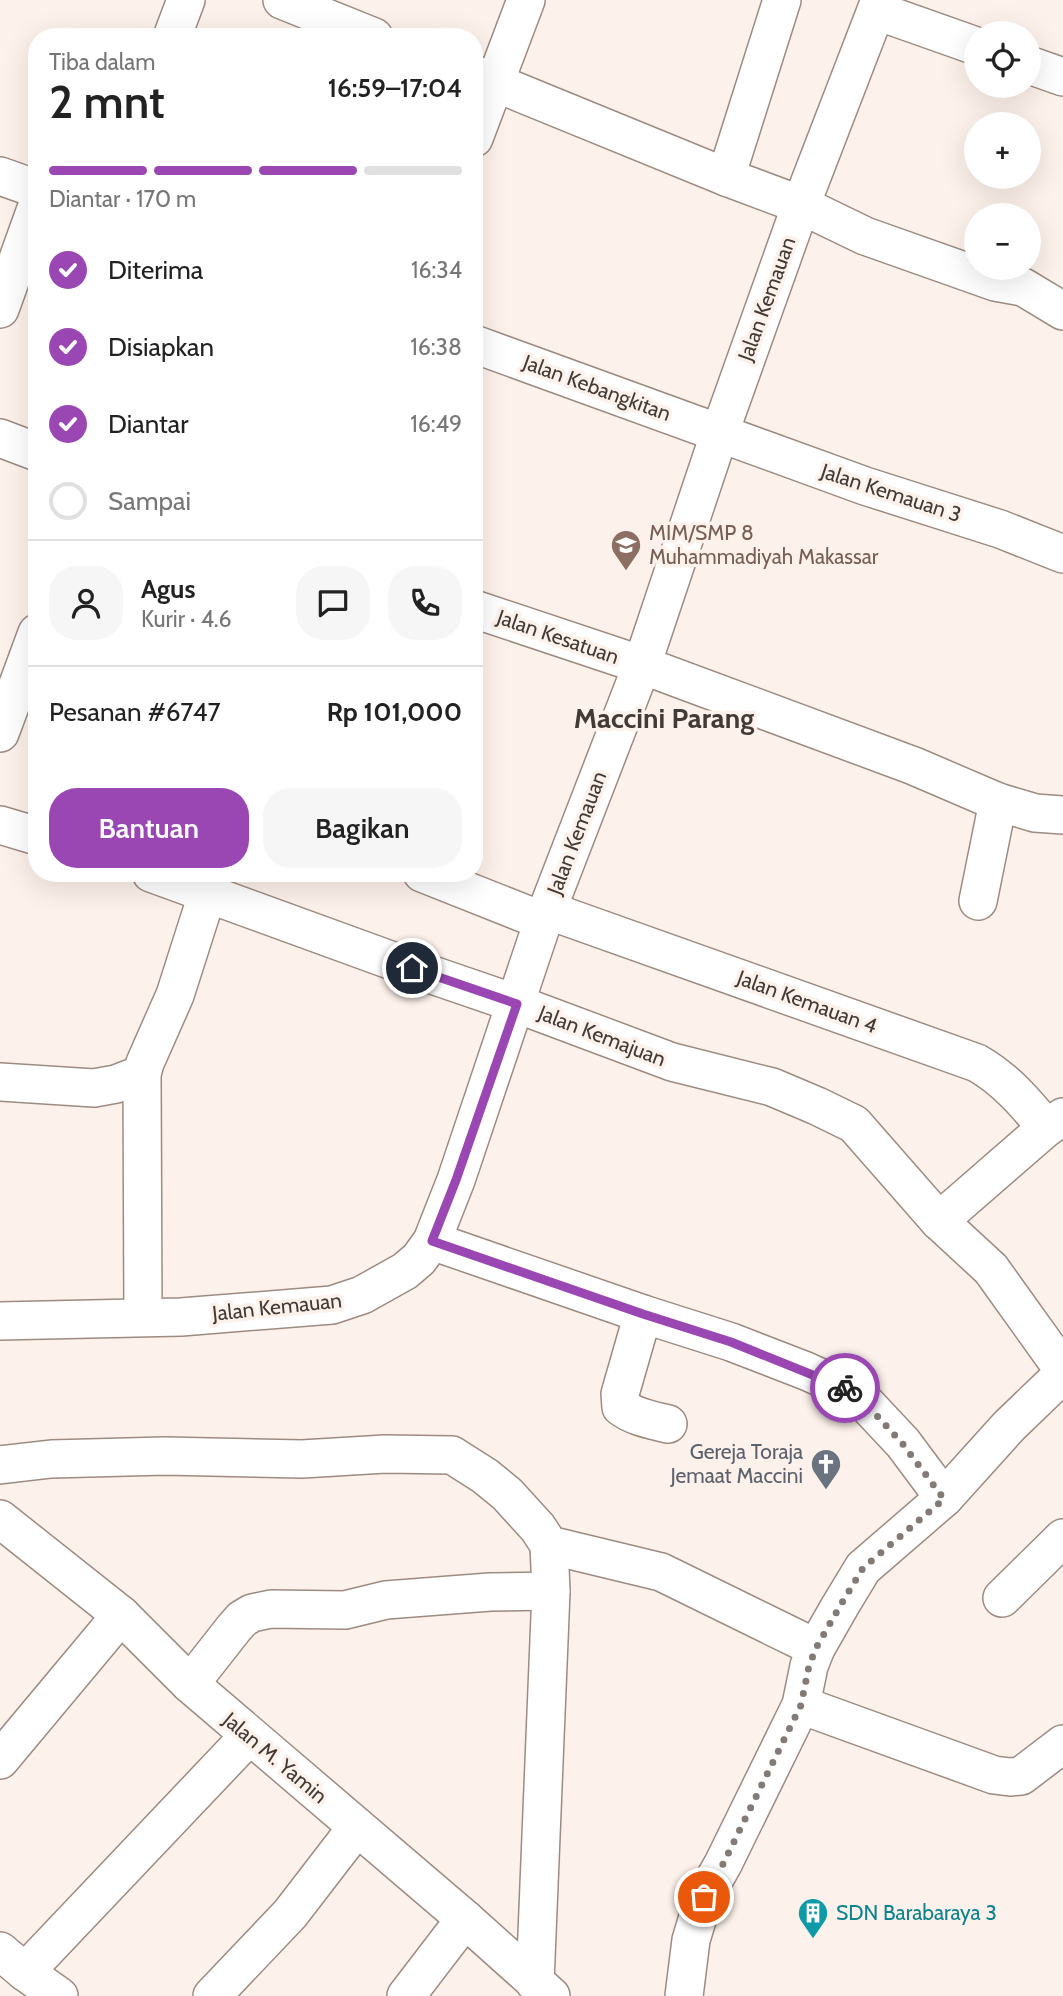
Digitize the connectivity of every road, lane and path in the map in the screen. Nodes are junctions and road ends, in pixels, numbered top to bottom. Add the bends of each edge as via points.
1 (186, 0) edge
2 (282, 0) edge
3 (526, 0) edge
4 (782, 0) edge
5 (878, 6) edge
6 (175, 28) edge
7 (352, 28) edge
8 (964, 41) edge
9 (1041, 69) edge
10 (484, 77) edge
11 (1063, 77) edge
12 (0, 176) edge
13 (726, 177) junction
14 (28, 186) edge
15 (802, 205) junction
16 (28, 231) edge
17 (0, 309) edge
18 (1063, 310) edge
19 (483, 347) edge
20 (720, 432) junction
21 (0, 438) edge
22 (28, 449) edge
23 (1063, 554) edge
24 (483, 612) edge
25 (28, 664) edge
26 (642, 665) junction
27 (11, 723) edge
28 (998, 802) junction
29 (1063, 815) edge
30 (0, 825) edge
31 (28, 833) edge
32 (448, 882) edge
33 (210, 883) edge
34 (978, 901) dead end
35 (545, 915) junction
36 (517, 1004) junction
37 (142, 1074) junction
38 (0, 1082) edge
39 (1054, 1122) edge
40 (939, 1221) junction
41 (432, 1241) junction
42 (643, 1314) junction
43 (143, 1317) junction
44 (0, 1321) edge
45 (668, 1424) dead end
46 (0, 1465) edge
47 (944, 1499) junction
48 (0, 1519) edge
49 (1063, 1538) edge
50 (549, 1545) junction
51 (551, 1591) junction
52 (1002, 1598) dead end
53 (121, 1615) junction
54 (816, 1648) junction
55 (190, 1684) junction
56 (801, 1705) junction
57 (249, 1736) junction
58 (1063, 1744) edge
59 (0, 1760) edge
60 (357, 1827) junction
61 (465, 1919) junction
62 (13, 1962) edge
63 (543, 1989) edge
64 (59, 1996) edge
65 (212, 1996) edge
66 (406, 1996) edge
67 (684, 1996) edge

1 - 6 street
2 - 7 street
3 - 10 street
4 - 13 street
5 - 8 street
5 - 15 street, Jalan Kemauan
9 - 11 street
10 - 13 street
12 - 14 street
13 - 15 street
15 - 18 street via 865,236 995,282 1023,287
15 - 20 street, Jalan Kemauan
16 - 17 street
19 - 20 street, Jalan Kebangkitan
20 - 23 street, Jalan Kemauan 3
20 - 26 street, Jalan Kemauan
21 - 22 street
24 - 26 street, Jalan Kesatuan
25 - 27 street
26 - 28 street, Jalan Kesatuan
26 - 35 street, Jalan Kemauan
28 - 29 street, Jalan Kesatuan via 1035,813
28 - 34 street
30 - 31 street
32 - 35 street, Jalan Kemauan 4
33 - 36 street, Jalan Kemajuan via 412,968
33 - 37 street via 175,995
35 - 36 street, Jalan Kemauan
35 - 39 street, Jalan Kemauan 4 via 977,1063
36 - 40 street, Jalan Kemajuan via 673,1062 772,1087 853,1124
36 - 41 street, Jalan Kemauan
37 - 38 street via 94,1088
37 - 43 street
39 - 40 street
40 - 47 street, Jalan Kemajuan via 991,1269 1061,1371
41 - 42 street
41 - 43 street, Jalan Kemauan via 405,1270 362,1295 332,1304
42 - 45 street via 620,1394 621,1407
42 - 47 street via 731,1342 857,1394
43 - 44 street, Jalan Kemauan
46 - 50 street via 51,1459 452,1455 507,1494
47 - 54 street via 863,1568
48 - 53 street, Jalan M. Yamin
49 - 52 street
50 - 51 street
50 - 54 street via 661,1572
51 - 55 street via 386,1600 345,1610 252,1613 234,1628
51 - 63 street
53 - 55 street, Jalan M. Yamin
53 - 59 street
54 - 56 street
55 - 57 street, Jalan M. Yamin
56 - 58 street via 994,1775 1021,1776
56 - 67 street via 704,1897 691,1940
57 - 60 street, Jalan M. Yamin
57 - 62 street
60 - 61 street, Jalan M. Yamin
60 - 65 street via 290,1914
61 - 63 street, Jalan M. Yamin
61 - 66 street
62 - 64 street

